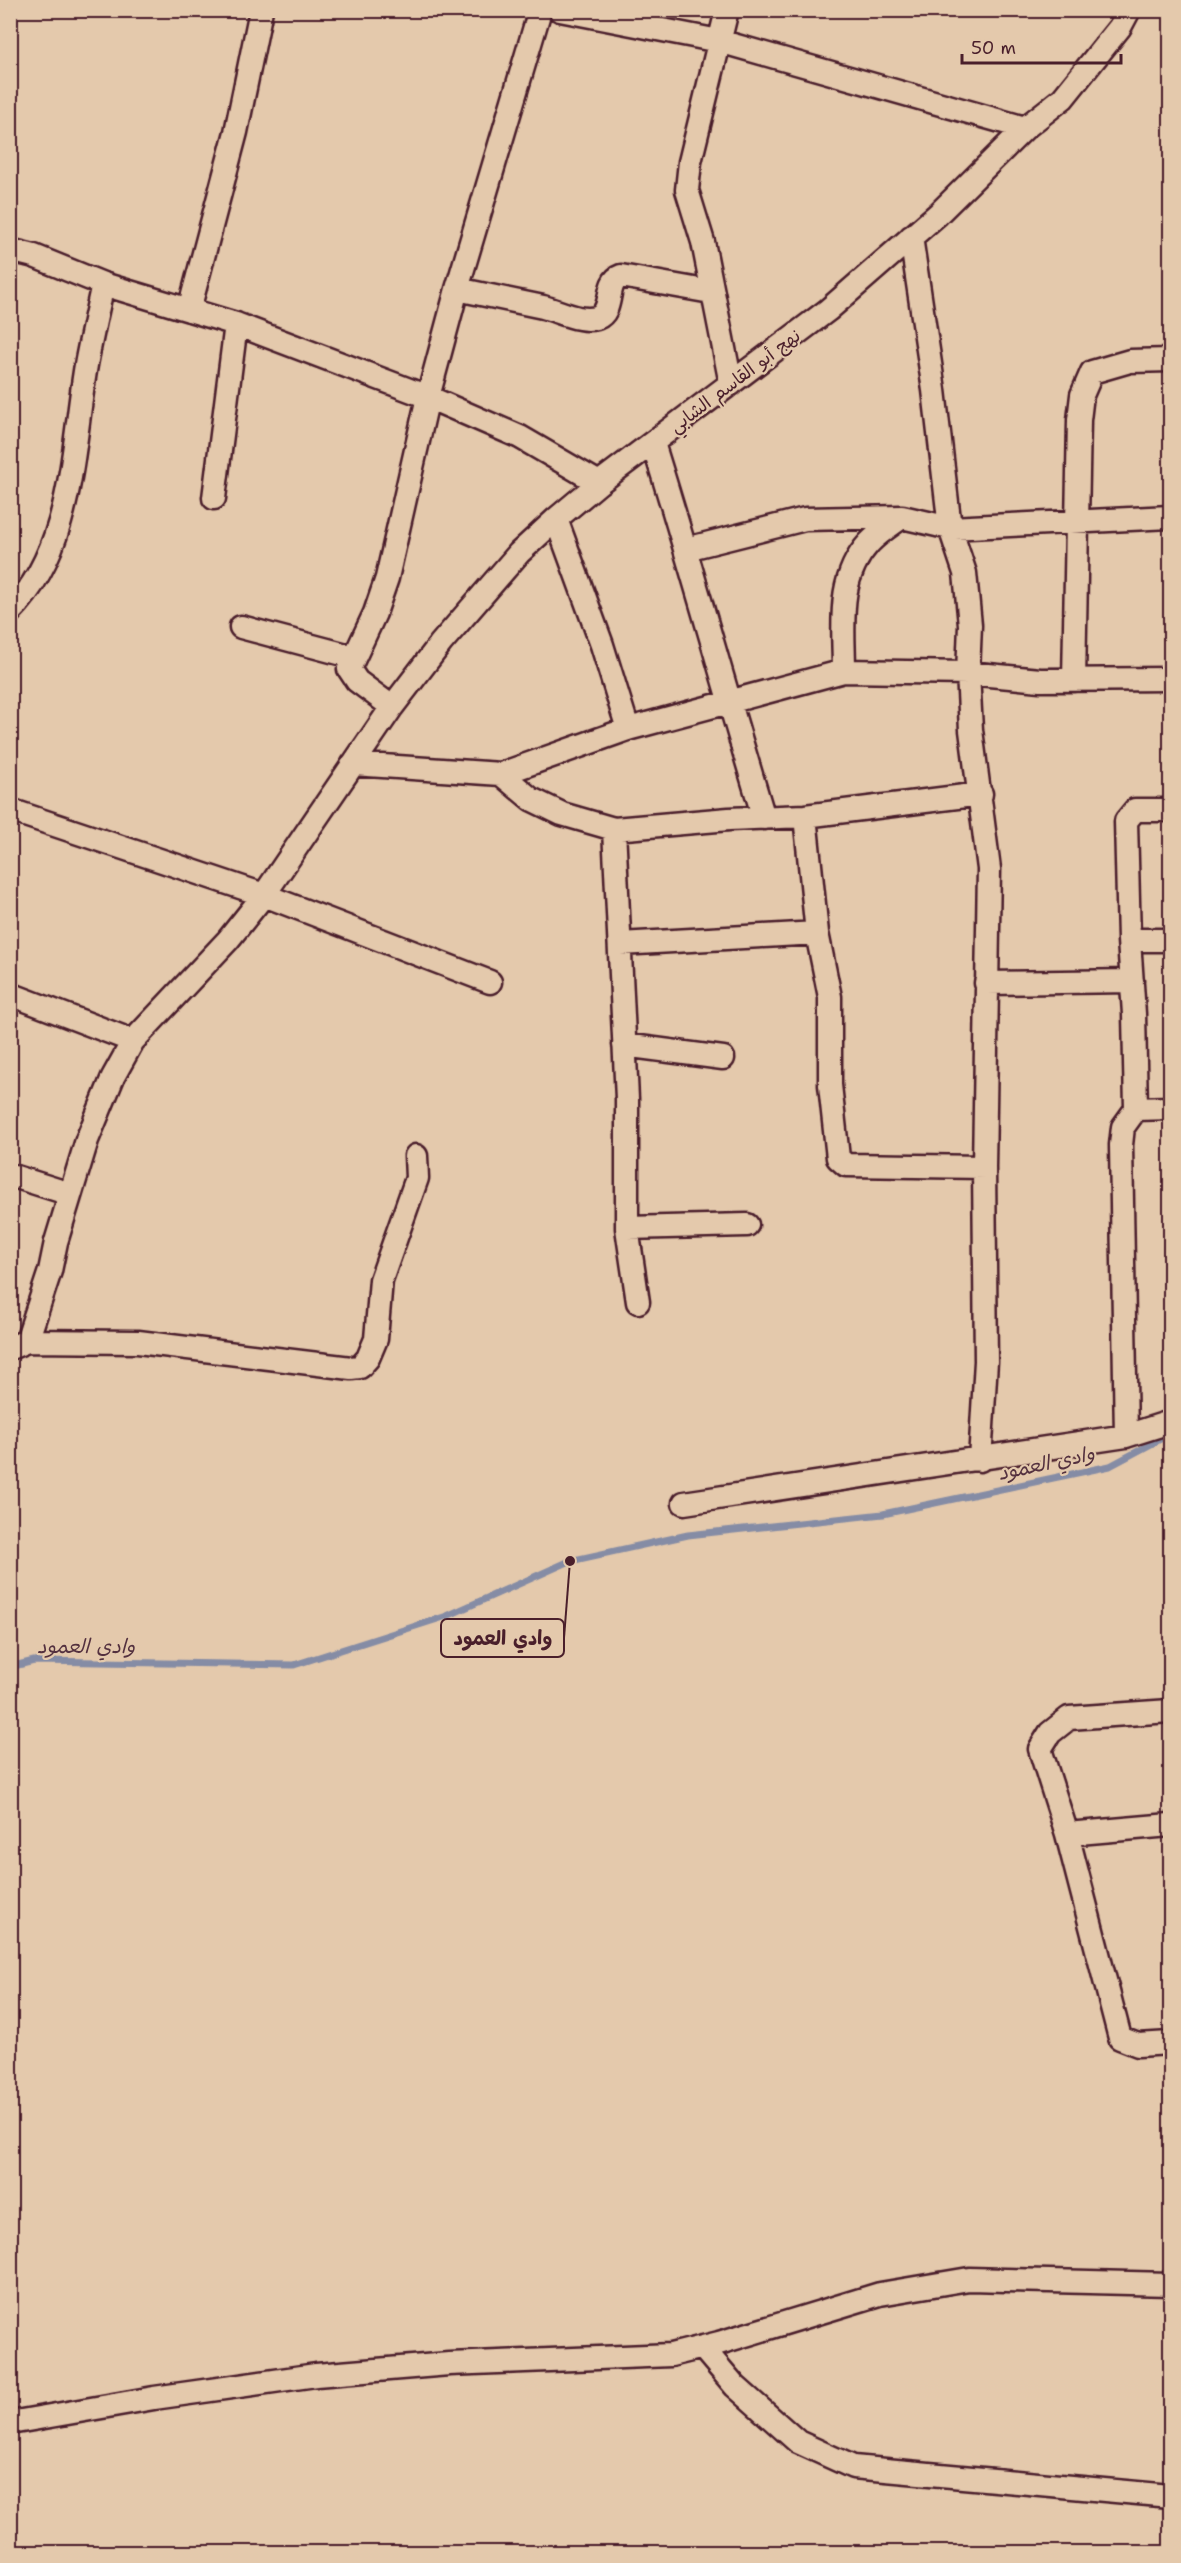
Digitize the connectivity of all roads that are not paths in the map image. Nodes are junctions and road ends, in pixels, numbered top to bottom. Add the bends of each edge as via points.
1 (261, 10) edge
2 (540, 10) edge
3 (560, 10) edge
4 (727, 10) edge
5 (1129, 10) edge
6 (719, 41) junction
7 (1025, 128) junction
8 (911, 237) junction
9 (10, 250) edge
10 (103, 284) junction
11 (457, 289) junction
12 (711, 292) junction
13 (189, 310) junction
14 (236, 324) junction
15 (1170, 360) edge
16 (731, 384) junction
17 (428, 397) junction
18 (653, 443) junction
19 (599, 483) junction
20 (214, 498) dead end
21 (902, 517) junction
22 (1170, 517) edge
23 (556, 519) junction
24 (1077, 522) junction
25 (950, 528) junction
26 (686, 549) junction
27 (10, 612) edge
28 (241, 627) dead end
29 (354, 657) junction
30 (844, 670) junction
31 (968, 673) junction
32 (1170, 679) edge
33 (1074, 680) junction
34 (728, 701) junction
35 (392, 707) junction
36 (628, 729) junction
37 (353, 764) junction
38 (501, 774) junction
39 (981, 794) junction
40 (10, 810) edge
41 (1170, 810) edge
42 (805, 816) junction
43 (765, 818) junction
44 (614, 829) junction
45 (264, 895) junction
46 (817, 933) junction
47 (1129, 940) junction
48 (1170, 940) edge
49 (620, 944) junction
50 (1131, 981) junction
51 (490, 982) dead end
52 (986, 983) junction
53 (10, 994) edge
54 (133, 1041) junction
55 (624, 1045) junction
56 (723, 1058) dead end
57 (1170, 1108) edge
58 (1136, 1109) junction
59 (416, 1156) dead end
60 (984, 1167) junction
61 (10, 1175) edge
62 (70, 1194) junction
63 (747, 1225) dead end
64 (627, 1228) junction
65 (638, 1302) dead end
66 (19, 1345) edge
67 (1170, 1422) edge
68 (1126, 1436) junction
69 (980, 1460) junction
70 (684, 1503) dead end
71 (1170, 1711) edge
72 (1170, 1825) edge
73 (1067, 1834) junction
74 (1170, 2043) edge
75 (1170, 2284) edge
76 (702, 2347) junction
77 (10, 2423) edge
78 (1170, 2496) edge

1 - 13 street via 236,132
2 - 11 street
3 - 6 street
4 - 6 street
5 - 7 street, نهج أبو القاسم الشابي via 1063,98
6 - 7 street
6 - 12 street via 687,190 703,242
7 - 8 street, نهج أبو القاسم الشابي
8 - 16 street, نهج أبو القاسم الشابي via 828,310
8 - 25 street
9 - 10 street
10 - 13 street
10 - 27 street via 59,521 37,579
11 - 12 street via 579,318 600,316 606,309 613,283 621,276
11 - 17 street
12 - 16 street
13 - 14 street
14 - 17 street
14 - 20 street
15 - 24 street via 1130,361 1092,372 1081,403
16 - 18 street, نهج أبو القاسم الشابي
17 - 19 street via 520,436
17 - 29 street via 387,578
18 - 19 street, نهج أبو القاسم الشابي
18 - 26 street
19 - 23 street, نهج أبو القاسم الشابي
21 - 25 street
21 - 26 street via 805,519
21 - 30 street via 869,542 849,571 843,597
22 - 24 street
23 - 35 street, نهج أبو القاسم الشابي via 485,590
23 - 36 street
24 - 25 street
24 - 33 street
25 - 31 street via 965,573 970,625
26 - 34 street
28 - 29 street
29 - 35 street via 351,674
30 - 31 street
30 - 34 street
31 - 33 street
31 - 39 street
32 - 33 street
34 - 36 street
34 - 43 street
35 - 37 street, نهج أبو القاسم الشابي
36 - 38 street
37 - 38 street
37 - 45 street, نهج أبو القاسم الشابي
38 - 44 street via 531,799 562,814
39 - 42 street
39 - 52 street via 988,869
40 - 45 street
41 - 47 street via 1135,810 1126,821
42 - 43 street
42 - 46 street
43 - 44 street
44 - 49 street
45 - 51 street
45 - 54 street, نهج أبو القاسم الشابي via 228,940
46 - 49 street
46 - 60 street via 830,998 830,1085 838,1158 846,1165
47 - 48 street
47 - 50 street
49 - 55 street
50 - 52 street
50 - 58 street
52 - 60 street
53 - 54 street
54 - 62 street, نهج أبو القاسم الشابي via 113,1077
55 - 56 street
55 - 64 street
57 - 58 street
58 - 68 street via 1123,1127 1121,1145
59 - 66 street via 417,1178 381,1280 376,1339 360,1366 138,1342
60 - 69 street via 986,1361
61 - 62 street
62 - 66 street, نهج أبو القاسم الشابي via 50,1271
63 - 64 street
64 - 65 street
67 - 68 street
68 - 69 street
69 - 70 street
71 - 73 street via 1069,1718 1050,1732 1040,1749
72 - 73 street
73 - 74 street via 1120,2038 1138,2045
75 - 76 street via 969,2279 880,2294
76 - 77 street via 671,2355 449,2364 316,2375
76 - 78 street via 735,2386 798,2442 854,2467

